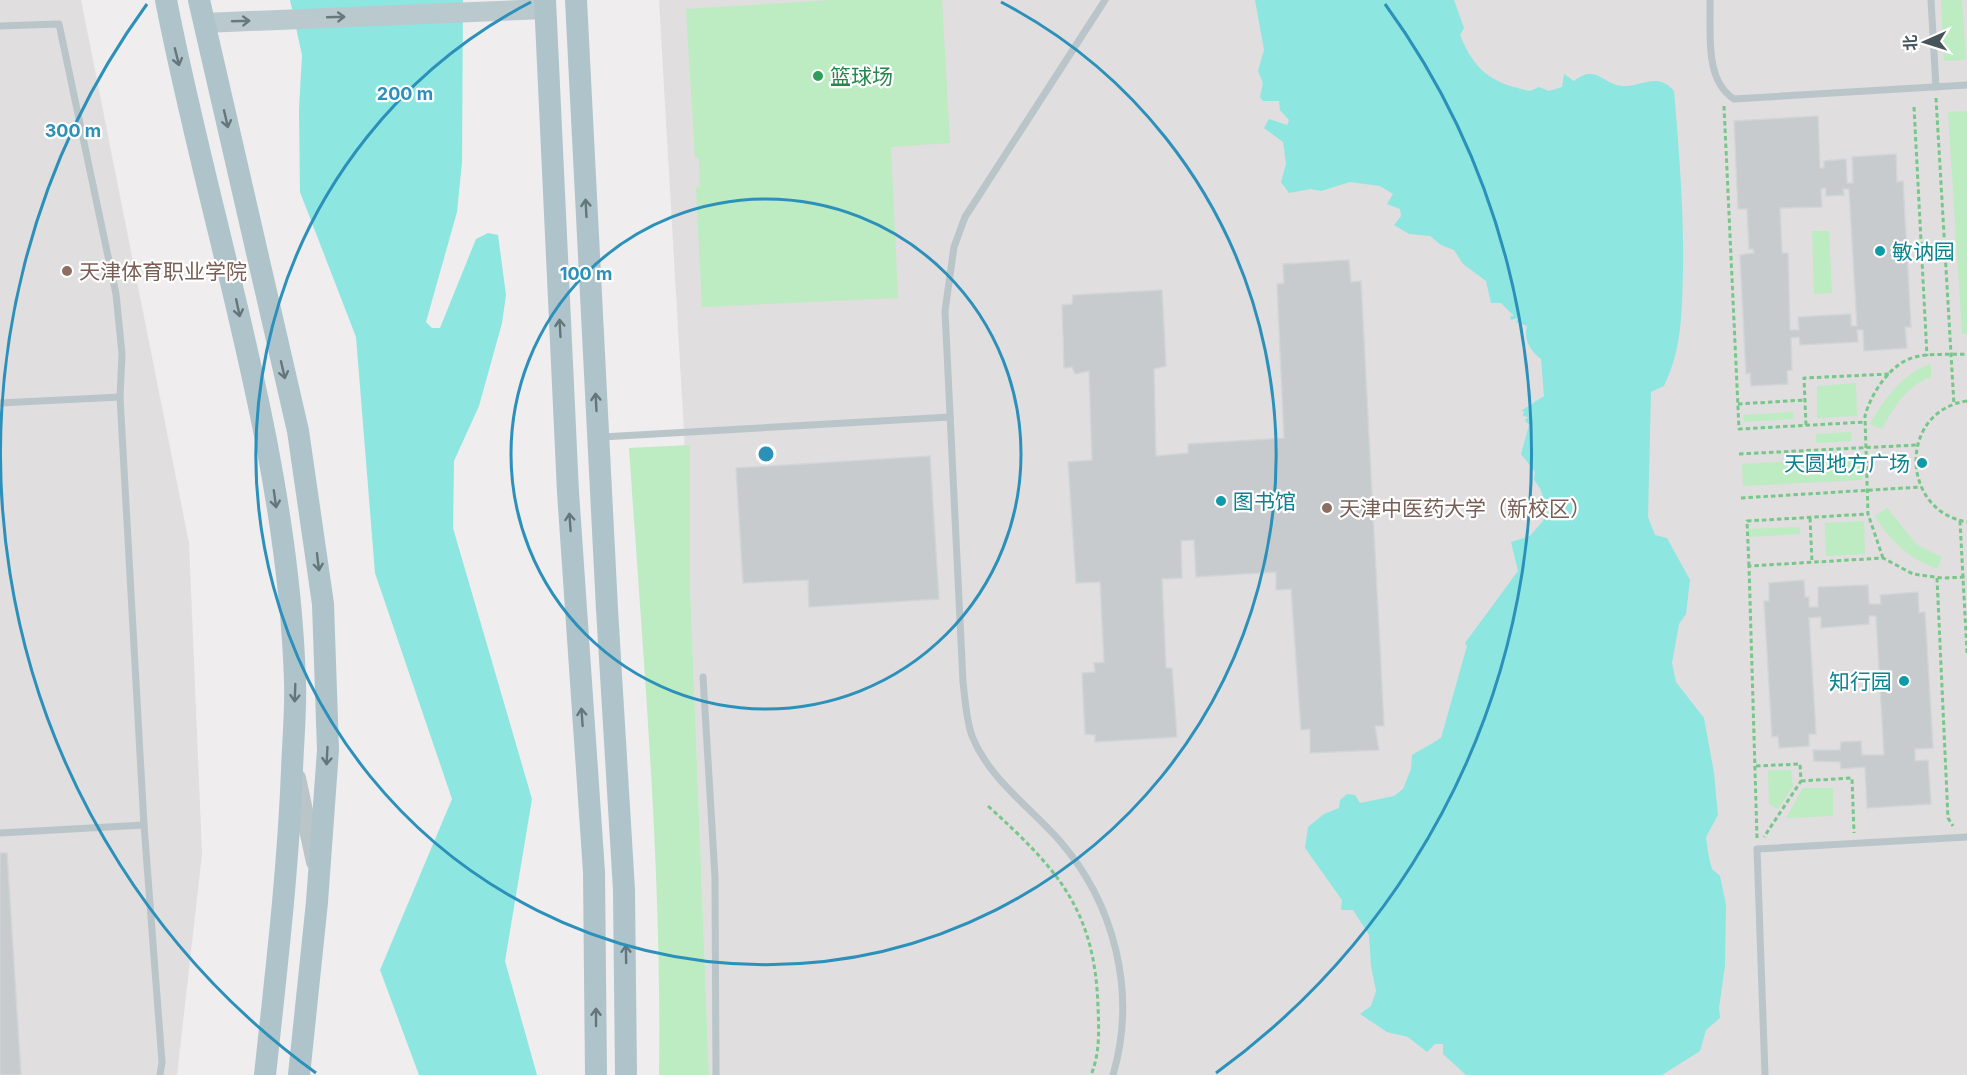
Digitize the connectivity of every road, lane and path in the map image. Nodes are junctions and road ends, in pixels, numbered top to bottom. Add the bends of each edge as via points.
1 (166, 0) edge
2 (199, 0) edge
3 (576, 0) edge
4 (1105, 0) edge
5 (1710, 0) edge
6 (1931, 0) edge
7 (545, 4) edge
8 (204, 23) junction
9 (0, 26) edge
10 (1967, 85) edge
11 (1936, 87) junction
12 (1724, 92) junction
13 (1914, 107) dead end
14 (1967, 354) edge
15 (1951, 355) junction
16 (1926, 357) junction
17 (1890, 374) junction
18 (120, 397) junction
19 (1805, 400) junction
20 (1967, 401) edge
21 (0, 403) edge
22 (1738, 404) junction
23 (1954, 405) junction
24 (950, 417) junction
25 (1865, 422) junction
26 (1806, 425) junction
27 (598, 438) junction
28 (1917, 445) junction
29 (1866, 448) junction
30 (1739, 454) dead end
31 (1921, 487) junction
32 (1868, 491) junction
33 (1741, 498) dead end
34 (1868, 514) junction
35 (1810, 518) junction
36 (1960, 521) junction
37 (1967, 522) edge
38 (1883, 558) junction
39 (1812, 562) junction
40 (1749, 566) junction
41 (1965, 577) edge
42 (1937, 578) junction
43 (607, 609) junction
44 (1967, 653) edge
45 (703, 677) dead end
46 (292, 759) junction
47 (1756, 766) junction
48 (1801, 781) junction
49 (988, 806) dead end
50 (144, 825) junction
51 (0, 833) edge
52 (1967, 837) edge
53 (1955, 838) junction
54 (1854, 844) junction
55 (1757, 849) junction
56 (594, 872) junction
57 (318, 876) junction
58 (160, 1075) edge
59 (265, 1075) edge
60 (299, 1075) edge
61 (596, 1075) edge
62 (626, 1075) edge
63 (716, 1075) edge
64 (1091, 1075) edge
65 (1113, 1075) edge
66 (1765, 1075) edge

1 -> 46 main road via 266,438 286,573 294,661
2 - 8 main road
27 -> 3 main road
4 - 24 lane via 965,217 948,280 945,311
5 - 12 lane via 1713,69
6 - 11 lane
8 -> 7 main road via 486,11
56 -> 7 main road via 568,492
8 -> 57 main road via 298,431 316,546 326,656 328,750
9 - 18 lane via 59,24 117,294 122,354
10 - 11 lane
11 - 12 lane via 1734,99
11 - 15 path
12 - 22 path
13 - 16 path
14 - 15 path
15 - 16 path
15 - 23 path
16 - 17 path via 1903,362
17 - 19 path via 1804,378
17 - 25 path via 1868,402
18 - 21 lane
18 - 50 lane
19 - 22 path
19 - 26 path
20 - 23 path
22 - 26 path via 1739,429
23 - 28 path via 1937,414
24 - 27 lane
24 - 65 lane via 963,682 971,734 1000,780 1075,860 1106,917 1119,961 1123,1000 1122,1031
25 - 26 path
25 - 29 path
27 - 43 main road
28 - 29 path
28 - 31 path via 1915,466
29 - 30 path
29 - 32 path
31 - 32 path
31 - 36 path via 1941,512
32 - 33 path
32 - 34 path
34 - 35 path
34 - 38 path
35 - 39 path
35 - 40 path via 1747,521
36 - 37 path
36 - 41 path
38 - 39 path
38 - 42 path via 1913,574
39 - 40 path
40 - 47 path
41 - 42 path
41 - 44 path
42 - 53 path via 1948,818
43 - 56 main road
62 -> 43 main road via 624,890
45 - 63 lane via 715,877
46 - 57 street
46 - 59 main road via 289,837
47 - 48 path via 1800,764
47 - 55 path
48 - 54 path via 1852,778
48 - 55 path
49 - 64 path via 1041,856 1066,886 1084,924 1098,998 1099,1035
50 - 51 lane
50 - 58 lane
52 - 53 lane
53 - 54 lane
54 - 55 lane
55 - 66 lane
61 -> 56 main road
57 - 60 main road

